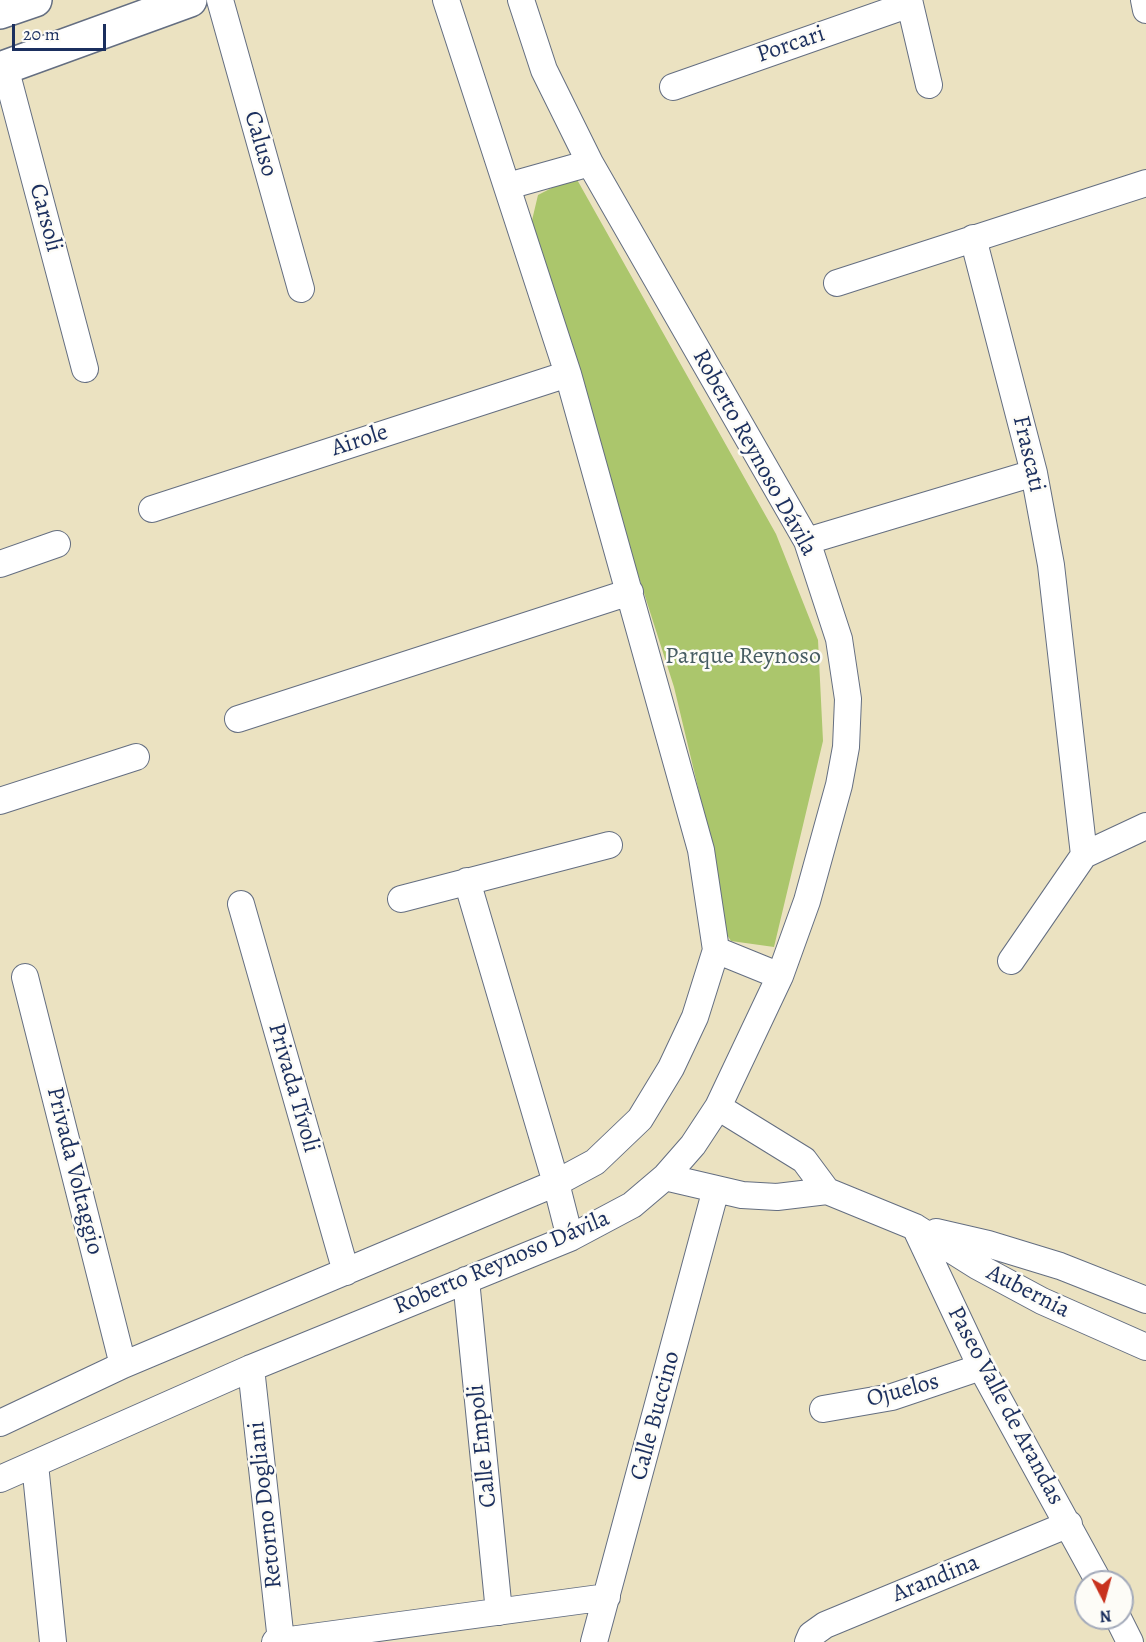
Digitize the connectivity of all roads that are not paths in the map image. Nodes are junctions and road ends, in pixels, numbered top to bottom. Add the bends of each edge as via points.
1 (36, 0) edge
2 (190, 0) edge
3 (220, 0) edge
4 (446, 0) edge
5 (521, 0) edge
6 (1144, 0) edge
7 (909, 2) edge
8 (1146, 10) edge
9 (0, 12) edge
10 (3, 68) edge
11 (930, 85) dead end
12 (673, 87) dead end
13 (590, 163) junction
14 (1146, 183) edge
15 (508, 186) junction
16 (973, 238) junction
17 (837, 283) dead end
18 (301, 289) dead end
19 (85, 369) dead end
20 (568, 374) junction
21 (1034, 473) junction
22 (152, 509) dead end
23 (807, 540) junction
24 (57, 544) dead end
25 (0, 564) edge
26 (630, 592) junction
27 (238, 719) dead end
28 (136, 757) dead end
29 (0, 801) edge
30 (1146, 826) edge
31 (609, 845) dead end
32 (1084, 855) junction
33 (468, 881) junction
34 (401, 899) dead end
35 (241, 904) dead end
36 (716, 950) junction
37 (1011, 961) dead end
38 (780, 976) junction
39 (25, 977) dead end
40 (718, 1107) junction
41 (665, 1177) junction
42 (556, 1183) junction
43 (716, 1189) junction
44 (827, 1191) junction
45 (915, 1227) junction
46 (570, 1238) junction
47 (346, 1272) junction
48 (466, 1280) junction
49 (1146, 1300) edge
50 (1146, 1347) edge
51 (123, 1365) junction
52 (981, 1366) junction
53 (251, 1368) junction
54 (823, 1409) dead end
55 (0, 1422) edge
56 (35, 1464) junction
57 (0, 1479) edge
58 (1069, 1524) junction
59 (1093, 1570) edge
60 (607, 1597) junction
61 (499, 1612) junction
62 (53, 1642) edge
63 (278, 1642) edge
64 (594, 1642) edge
65 (808, 1642) edge

1 - 9 street
2 - 10 street
3 - 18 street, Caluso
4 - 15 street
5 - 13 street, Roberto Reynoso Dávila via 544,70
6 - 8 street
7 - 11 street
7 - 12 street, Porcari
10 - 19 street, Carsoli
13 - 15 street
13 - 23 street, Roberto Reynoso Dávila
14 - 16 street
15 - 20 street
16 - 17 street
16 - 21 street, Frascati
20 - 22 street, Airole
20 - 26 street
21 - 23 street
21 - 32 street, Frascati via 1051,565
23 - 38 street, Roberto Reynoso Dávila via 839,639 848,699 846,747 818,866
24 - 25 street
26 - 27 street
26 - 36 street via 701,850
28 - 29 street
30 - 32 street
31 - 33 street
32 - 37 street
33 - 34 street
33 - 42 street
35 - 47 street, Privada Tívoli
36 - 38 street
36 - 42 street via 695,1017 671,1068 640,1119 595,1162
38 - 40 street, Roberto Reynoso Dávila
39 - 51 street, Privada Voltaggio
40 - 41 street, Roberto Reynoso Dávila via 693,1146
40 - 44 street via 804,1160
41 - 43 street, Aubernia
41 - 46 street, Roberto Reynoso Dávila via 632,1205
42 - 46 street
42 - 47 street
43 - 44 street, Aubernia via 777,1197
43 - 60 street, Calle Buccino
44 - 45 street, Aubernia
45 - 49 street, Aubernia via 1060,1266
45 - 50 street, Aubernia via 1042,1301
45 - 52 street, Paseo Valle de Arandas
46 - 48 street, Roberto Reynoso Dávila
47 - 51 street
48 - 53 street, Roberto Reynoso Dávila
48 - 61 street, Calle Empoli
51 - 55 street
52 - 54 street, Ojuelos via 892,1397
52 - 58 street, Paseo Valle de Arandas
53 - 56 street, Roberto Reynoso Dávila
53 - 63 street, Retorno Dogliani
56 - 57 street, Roberto Reynoso Dávila
56 - 62 street
58 - 59 street, Paseo Valle de Arandas
58 - 65 street, Arandina via 825,1625
60 - 61 street, Retorno Dogliani
60 - 64 street, Calle Buccino
61 - 63 street, Retorno Dogliani

